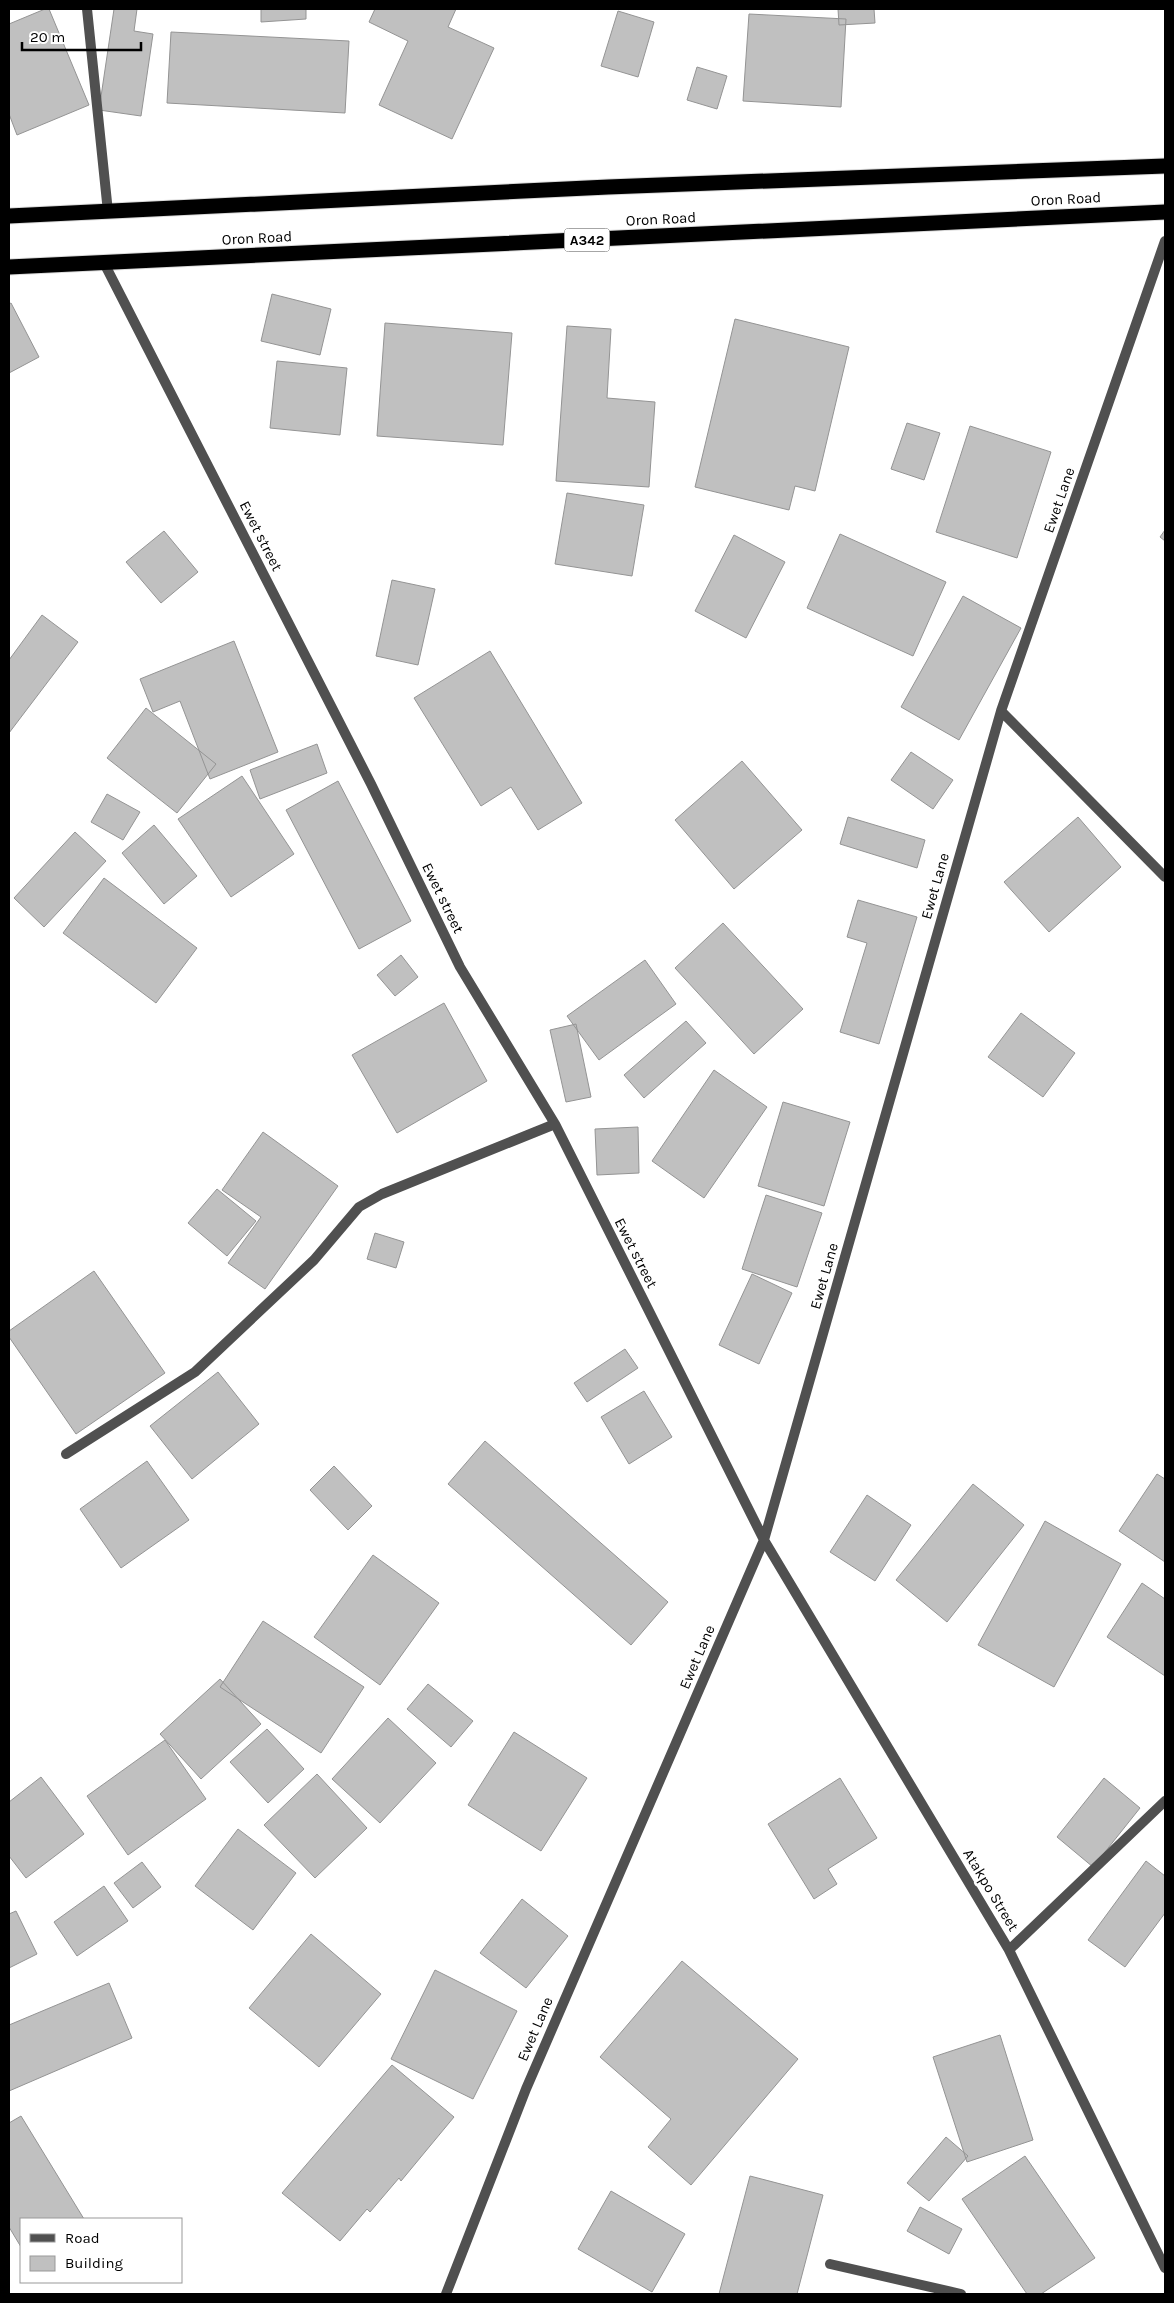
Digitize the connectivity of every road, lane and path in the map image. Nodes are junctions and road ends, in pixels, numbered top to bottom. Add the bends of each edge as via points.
1 (87, 9) edge
2 (1165, 166) edge
3 (108, 212) junction
4 (1165, 212) edge
5 (9, 216) edge
6 (1165, 241) edge
7 (104, 263) junction
8 (9, 267) edge
9 (1001, 711) junction
10 (1165, 877) edge
11 (555, 1124) junction
12 (66, 1454) dead end
13 (764, 1540) junction
14 (1165, 1801) edge
15 (1009, 1950) junction
16 (830, 2264) dead end
17 (1165, 2268) edge
18 (446, 2294) edge
19 (961, 2294) edge

1 - 3 street
2 - 3 highway, Oron Road via 608,187
3 - 5 highway, Oron Road
4 - 7 highway, Oron Road / A342
6 - 9 street, Ewet Lane
7 - 8 highway, Oron Road / A342
7 - 11 street, Ewet street via 371,784 460,967
9 - 10 street
9 - 13 street, Ewet Lane
11 - 12 street via 382,1194 359,1207 314,1260 194,1372
11 - 13 street, Ewet street
13 - 15 street, Atakpo Street
13 - 18 street, Ewet Lane via 526,2089
14 - 15 street
15 - 17 street, Atakpo Street
16 - 19 street

